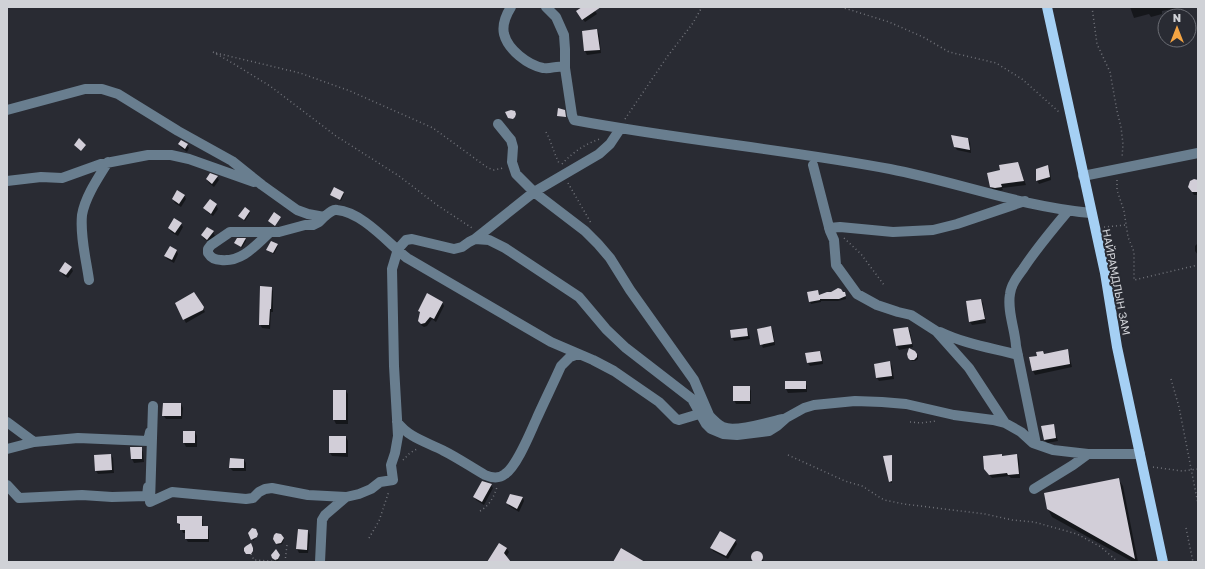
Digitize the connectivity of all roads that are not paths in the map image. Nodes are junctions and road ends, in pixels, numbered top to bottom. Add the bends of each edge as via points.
1 (511, 7) edge
2 (546, 7) edge
3 (1047, 7) edge
4 (565, 68) junction
5 (7, 110) edge
6 (498, 124) dead end
7 (620, 129) junction
8 (1198, 154) edge
9 (108, 162) junction
10 (812, 165) dead end
11 (1083, 176) junction
12 (7, 181) edge
13 (262, 185) junction
14 (534, 192) junction
15 (1025, 201) junction
16 (1068, 211) junction
17 (1091, 213) junction
18 (324, 217) junction
19 (829, 228) junction
20 (378, 232) junction
21 (269, 233) junction
22 (478, 237) junction
23 (404, 241) junction
24 (398, 249) junction
25 (89, 280) dead end
26 (933, 329) junction
27 (578, 354) junction
28 (1018, 355) junction
29 (704, 414) junction
30 (7, 422) edge
31 (397, 422) junction
32 (1005, 423) junction
33 (148, 441) junction
34 (34, 442) junction
35 (1036, 444) junction
36 (7, 449) edge
37 (1088, 454) junction
38 (1141, 459) junction
39 (7, 485) edge
40 (1034, 489) dead end
41 (346, 497) junction
42 (320, 562) edge
43 (1163, 562) edge

1 - 4 street via 505,21 504,33 512,48 533,65 544,69 557,66
2 - 4 street via 556,17 564,35
3 - 11 main road, НАЙРАМДЛЫН ЗАМ
4 - 7 street via 574,120
5 - 13 street via 84,89 118,94 232,161
6 - 14 street via 511,140 516,174
7 - 14 street via 599,154
7 - 15 street via 868,165
8 - 11 street via 1118,175
9 - 12 street via 62,178 41,177
9 - 13 street via 148,155 171,155
9 - 25 street via 88,198 82,215 82,236
10 - 19 street
11 - 17 main road, НАЙРАМДЛЫН ЗАМ
13 - 18 street via 303,213
14 - 22 street
14 - 29 street via 585,231 610,258 694,380
15 - 16 street
15 - 19 street via 933,230 893,232
16 - 17 street
16 - 28 street via 1033,253 1013,284 1010,295 1011,313
17 - 38 main road, НАЙРАМДЛЫН ЗАМ
18 - 20 street via 330,211 337,210 354,216
18 - 21 street via 313,224
19 - 26 street via 834,240 836,265 857,294 877,305 911,315
20 - 23 street via 396,241
20 - 24 street
21 - 21 street via 230,232 211,245 208,253 217,260 235,260
22 - 23 street via 454,249 412,239
22 - 29 street via 505,248 568,289 626,348 692,399
23 - 24 street
24 - 27 street via 407,258 543,338
24 - 31 street via 392,270
26 - 28 street via 955,339
26 - 32 street via 969,368
27 - 29 street via 632,383 659,402 676,419
27 - 31 street via 570,357 561,366 526,443 506,474 492,478 485,475 408,433
28 - 35 street
29 - 32 street via 706,424 711,429 723,434 737,435 769,431 804,408 839,402 906,404
30 - 34 street
31 - 41 street via 397,444 390,465 393,480 380,482 371,489
32 - 35 street
33 - 34 street via 78,438
33 - 39 street via 147,496 82,495 19,498
33 - 41 street via 153,406 150,502 172,492 246,499 253,498 264,489 272,488 308,495
34 - 36 street
35 - 37 street via 1058,451
37 - 38 street via 1108,453
37 - 40 street
38 - 43 main road, НАЙРАМДЛЫН ЗАМ
41 - 42 street via 322,520

